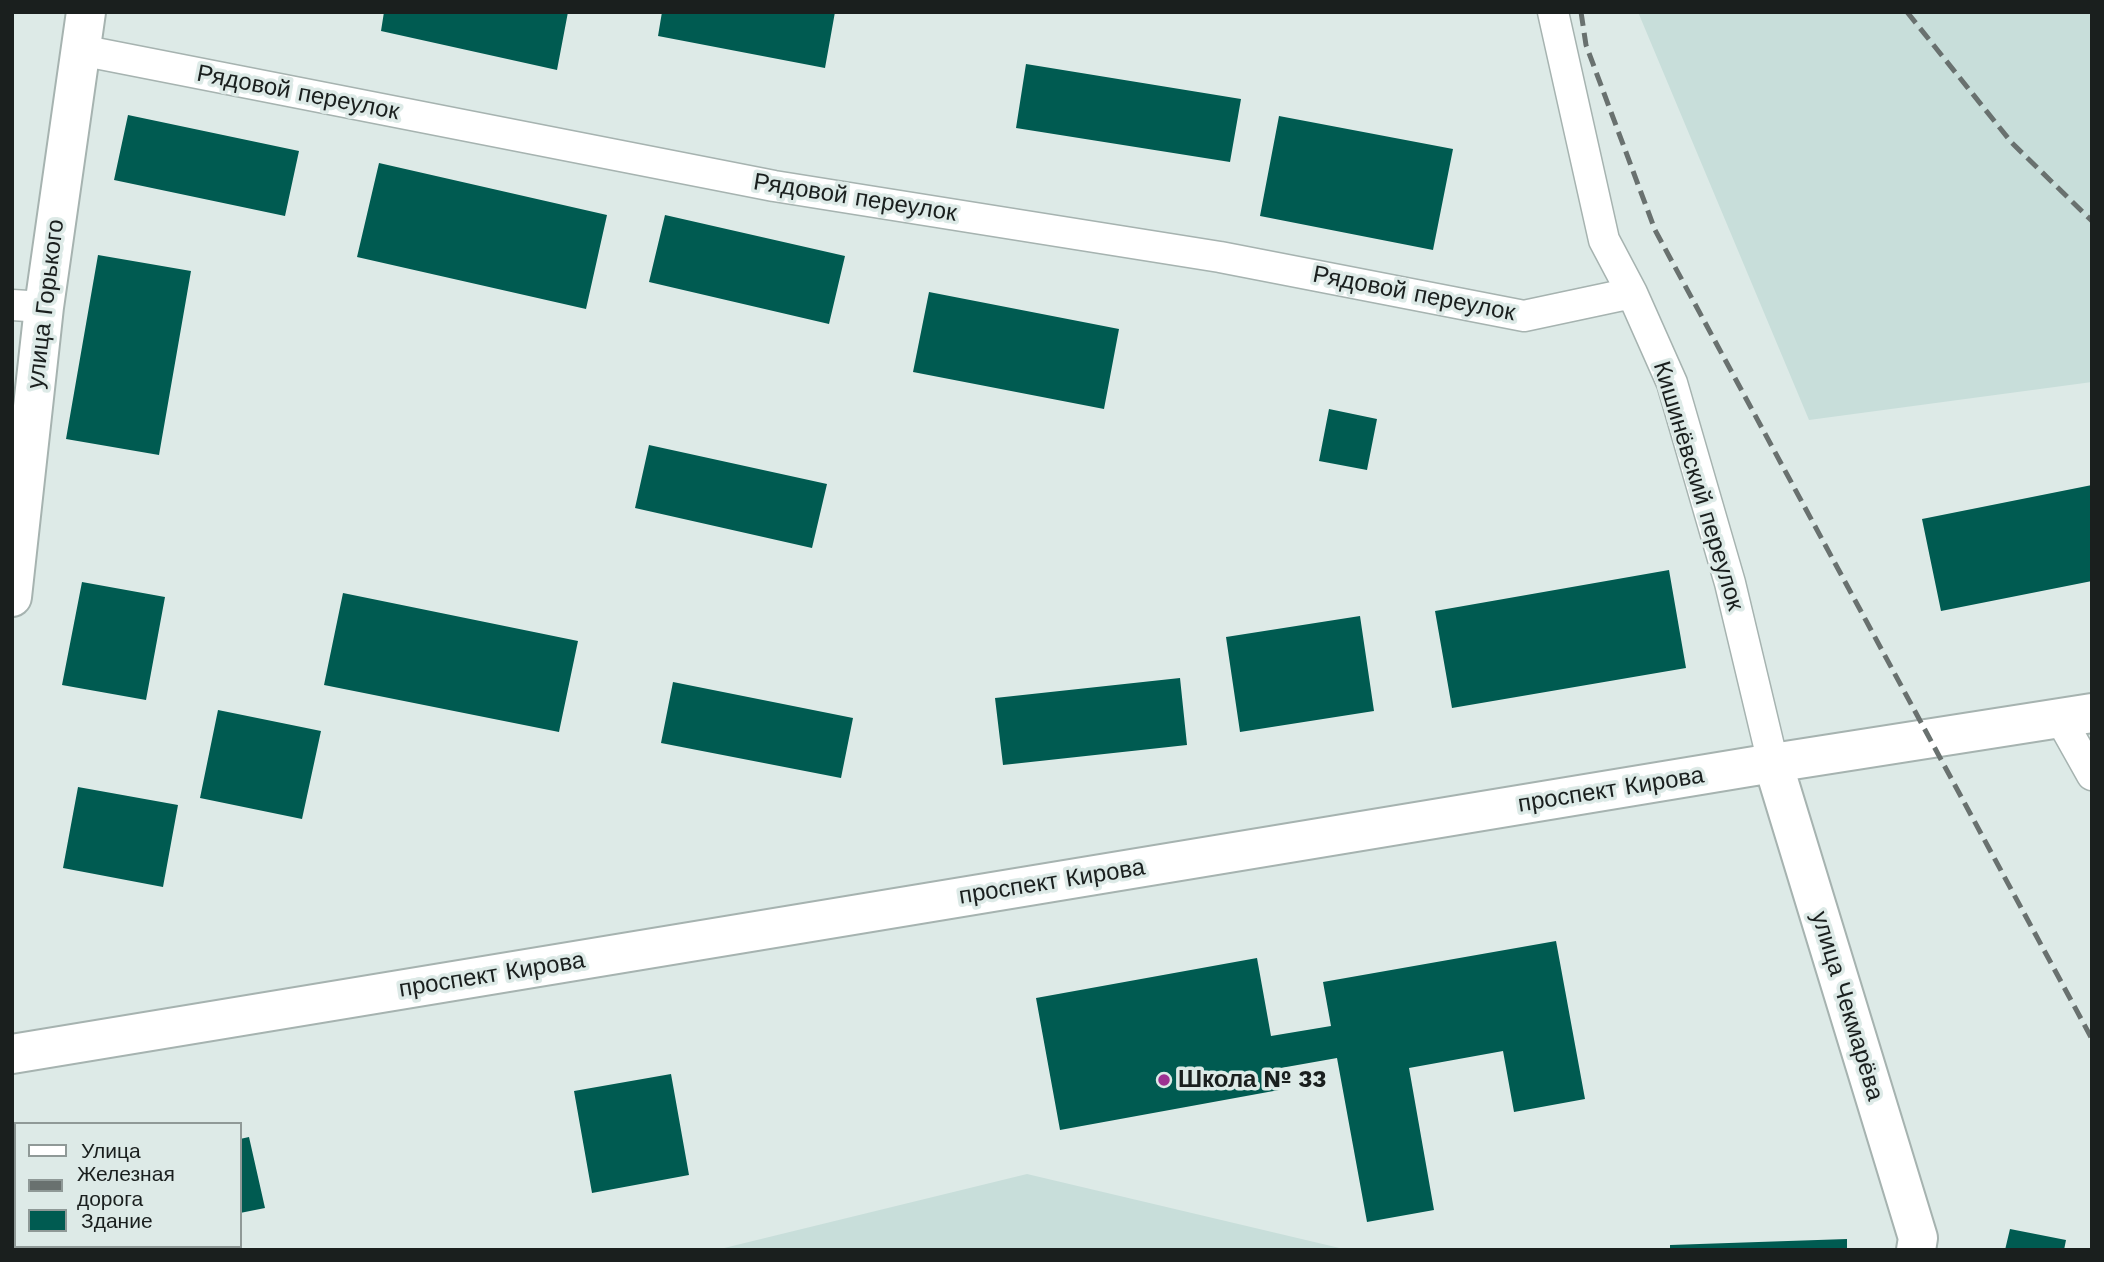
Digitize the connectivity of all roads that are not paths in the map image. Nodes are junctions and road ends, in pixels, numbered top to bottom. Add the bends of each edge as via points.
1 (86, 12) edge
2 (1553, 12) edge
3 (80, 50) junction
4 (1632, 293) junction
5 (28, 306) edge
6 (12, 597) edge
7 (2076, 716) edge
8 (1773, 763) junction
9 (2092, 775) edge
10 (12, 1054) edge
11 (1916, 1250) edge

1 - 3 street, улица Горького
2 - 4 street, Кишинёвский переулок via 1604,240
3 - 4 street, Рядовой переулок via 774,186 1220,257 1524,316
3 - 5 street, улица Горького
4 - 8 street, Кишинёвский переулок via 1672,383 1730,583
5 - 6 street, улица Горького
7 - 8 street, проспект Кирова
7 - 9 street
8 - 10 street, проспект Кирова
8 - 11 street, улица Чекмарёва via 1918,1238

